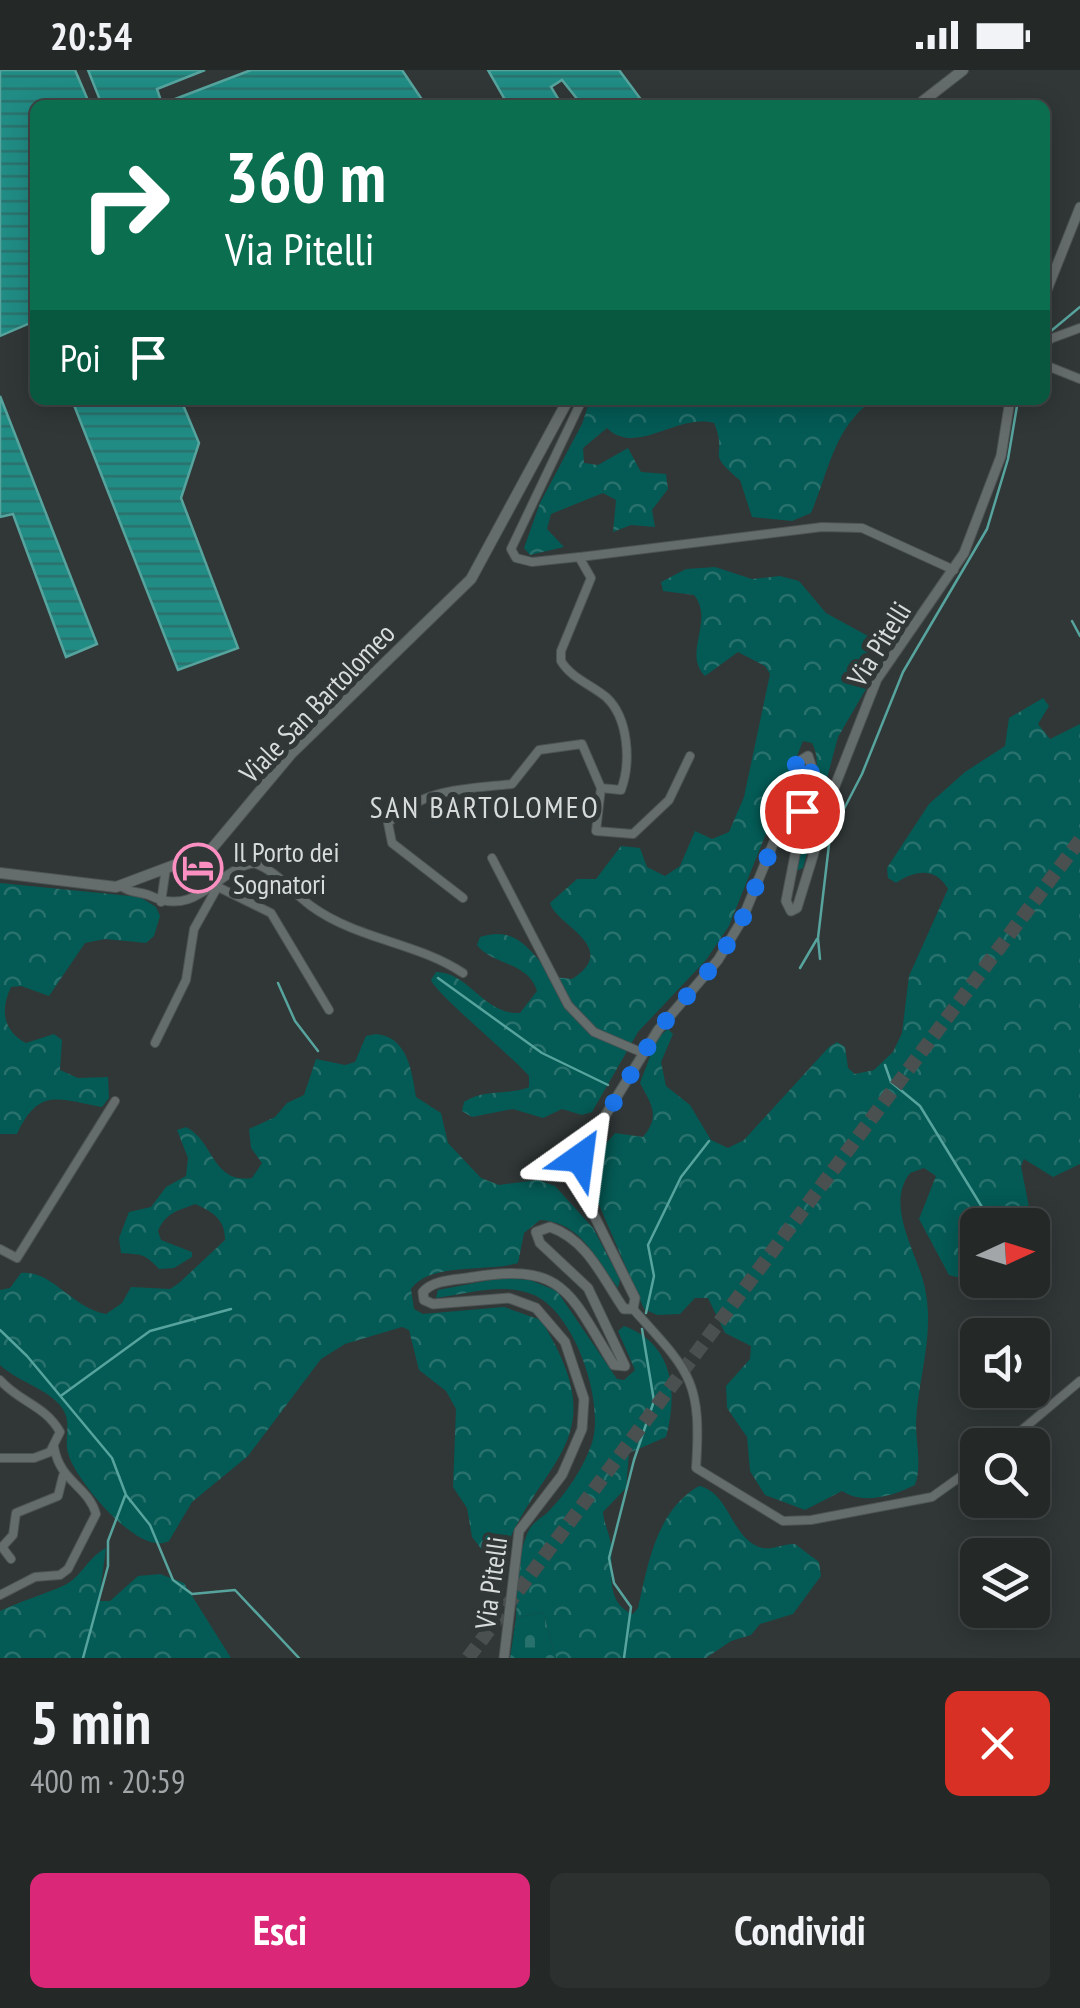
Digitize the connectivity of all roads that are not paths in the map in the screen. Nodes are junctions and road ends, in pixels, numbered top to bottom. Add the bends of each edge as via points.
1 (963, 70) edge
2 (924, 100) edge
3 (1080, 208) edge
4 (1050, 283) edge
5 (1080, 328) edge
6 (1050, 339) edge
7 (1050, 366) edge
8 (1080, 378) edge
9 (565, 405) edge
10 (580, 405) edge
11 (1009, 405) edge
12 (579, 557) junction
13 (954, 570) junction
14 (690, 756) dead end
15 (601, 788) junction
16 (492, 858) dead end
17 (166, 868) junction
18 (0, 873) edge
19 (121, 886) junction
20 (219, 887) junction
21 (463, 898) dead end
22 (160, 902) junction
23 (463, 973) dead end
24 (329, 1010) dead end
25 (155, 1044) dead end
26 (643, 1053) junction
27 (115, 1101) dead end
28 (0, 1249) edge
29 (633, 1309) junction
30 (0, 1380) edge
31 (1080, 1380) edge
32 (1024, 1428) edge
33 (54, 1447) junction
34 (0, 1458) edge
35 (63, 1476) junction
36 (960, 1477) edge
37 (11, 1559) dead end
38 (0, 1596) edge
39 (504, 1658) edge

1 - 2 main road
3 - 4 street
5 - 6 street
7 - 8 street
9 - 17 main road, Viale San Bartolomeo via 471,579 291,754 220,843
10 - 12 street via 511,549 516,558 532,562
11 - 13 street, Via Pitelli via 1001,456
12 - 13 street via 822,527 862,528
12 - 15 street via 591,578 561,662 609,700 623,725 627,773 620,790
13 - 26 street, Via Pitelli via 878,679 797,908 791,911 786,901 812,768 808,756 796,764 782,822 742,920
14 - 15 street via 668,800 633,834 596,831
15 - 21 street via 582,744 539,750 512,784 443,791 400,812 388,823 392,844
16 - 26 street via 568,1005 594,1032
17 - 19 main road, Viale San Bartolomeo
17 - 22 street
18 - 19 main road, Viale San Bartolomeo
19 - 22 street
20 - 22 street
20 - 23 street via 242,866 263,866 354,931 420,949
20 - 24 street via 270,913
20 - 25 street via 194,929 186,980
26 - 29 street, Via Pitelli via 582,1150 579,1169 590,1210 635,1298
27 - 28 street via 17,1258
29 - 36 street via 692,1381 700,1410 696,1468 783,1520 932,1497
29 - 39 street, Via Pitelli via 621,1306 596,1262 550,1227 537,1230 537,1237 588,1288 626,1361 623,1367 614,1365 568,1291 545,1277 514,1270 436,1283 423,1292 433,1304 509,1298 536,1308 565,1342 584,1399 582,1429 562,1475 519,1531
30 - 33 street via 12,1396 50,1415 60,1432
31 - 32 street
33 - 34 street via 34,1458
33 - 35 street
35 - 37 street via 58,1496 16,1513 13,1535 2,1547
35 - 38 street via 96,1514 74,1560 60,1574 35,1577

